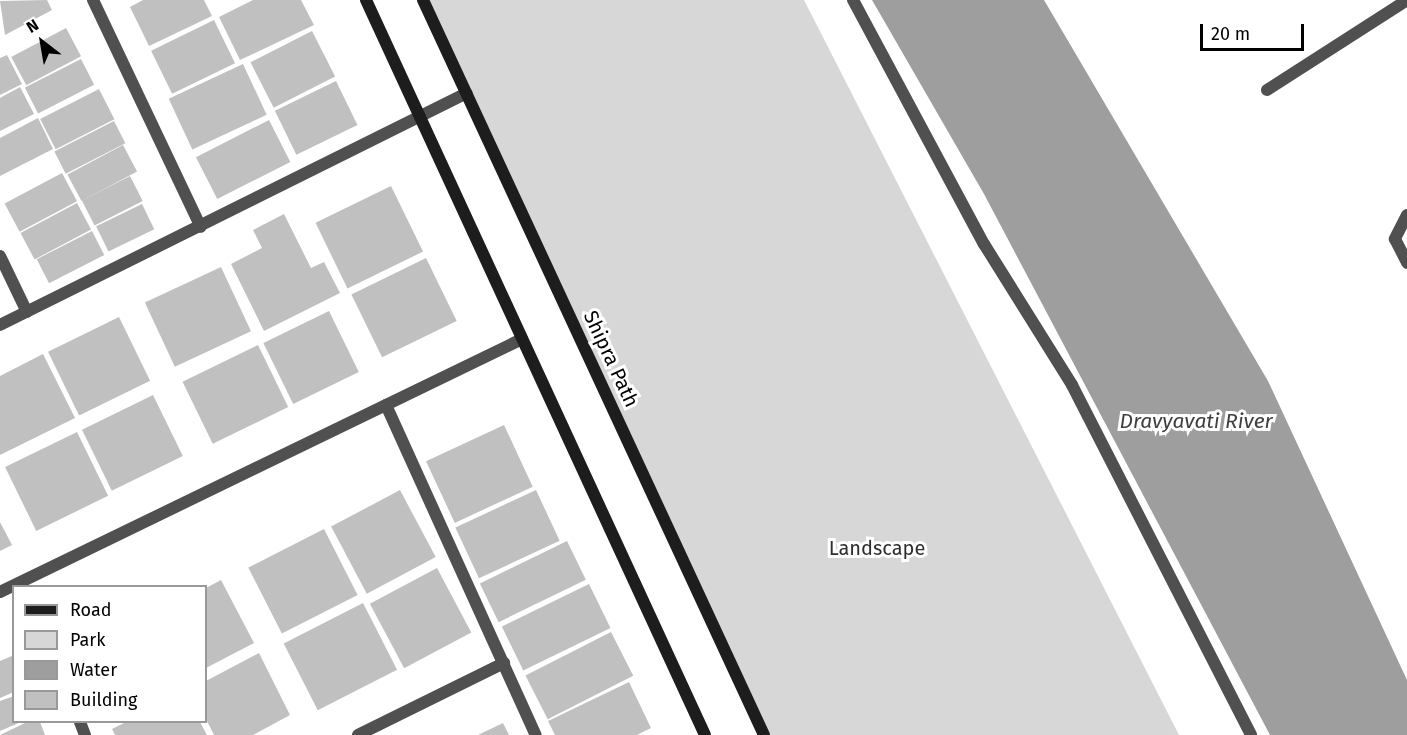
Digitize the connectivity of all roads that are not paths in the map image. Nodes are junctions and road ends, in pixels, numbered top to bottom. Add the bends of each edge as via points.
1 (93, 0) edge
2 (366, 0) edge
3 (423, 0) edge
4 (854, 0) edge
5 (1407, 0) edge
6 (1267, 90) dead end
7 (467, 93) junction
8 (419, 120) junction
9 (1407, 215) edge
10 (201, 227) junction
11 (0, 256) edge
12 (1407, 263) edge
13 (27, 312) junction
14 (0, 325) edge
15 (522, 339) junction
16 (386, 405) junction
17 (26, 583) edge
18 (504, 663) junction
19 (358, 735) edge
20 (536, 735) edge
21 (705, 735) edge
22 (764, 735) edge
23 (1251, 735) edge

1 - 10 street
2 - 8 street
3 - 7 street, Shipra Path
4 - 23 street via 984,244 1072,385
5 - 6 street
7 - 8 street
7 - 22 street, Shipra Path
8 - 10 street
8 - 15 street
9 - 12 street via 1395,238
10 - 13 street
11 - 13 street
13 - 14 street
15 - 16 street
15 - 21 street
16 - 17 street
16 - 18 street
18 - 19 street
18 - 20 street

